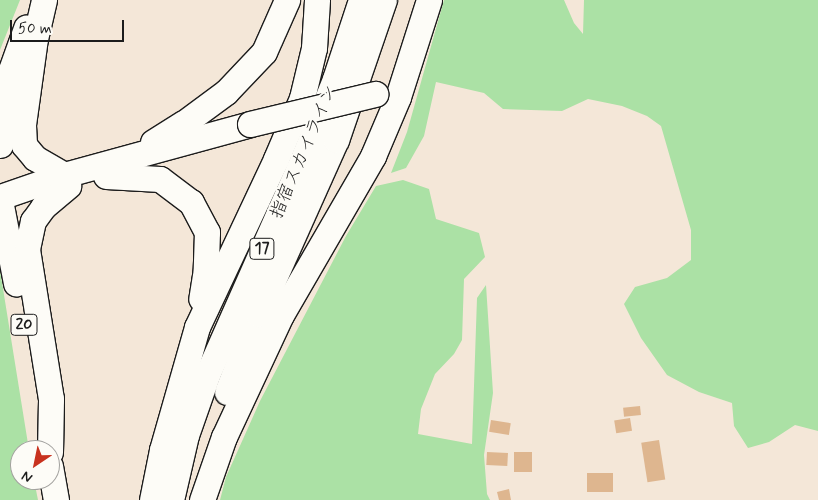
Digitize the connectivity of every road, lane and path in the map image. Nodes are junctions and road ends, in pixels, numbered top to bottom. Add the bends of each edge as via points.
1 (37, 0) edge
2 (44, 0) edge
3 (287, 0) edge
4 (317, 0) edge
5 (361, 0) edge
6 (384, 0) edge
7 (429, 0) edge
8 (381, 99) junction
9 (251, 131) junction
10 (0, 145) edge
11 (130, 157) junction
12 (106, 176) junction
13 (66, 180) junction
14 (0, 198) edge
15 (197, 326) junction
16 (45, 440) edge
17 (50, 440) edge
18 (152, 500) edge
19 (171, 500) edge
20 (192, 500) edge
21 (202, 500) edge

1 - 10 main road via 11,70
2 - 13 main road via 24,116 24,145 35,158
3 - 11 main road via 264,52 226,92
4 - 15 main road, 指宿スカイライン / 17 via 314,48 302,98
5 - 19 main road, 指宿スカイライン / 17 via 306,154 207,375 186,435
6 - 20 main road, 指宿スカイライン / 17 via 336,140 258,314 230,386 202,462
7 - 8 main road
8 - 9 main road, bridge
8 - 21 main road via 373,156 282,315 250,378 224,437
9 - 11 main road
9 - 12 main road
11 - 13 main road
12 - 13 main road
12 - 15 main road via 160,179 191,202 207,232 206,269
13 - 14 main road
13 - 17 main road via 33,221 27,249 51,399
14 - 16 main road, 20
15 - 18 main road, 指宿スカイライン / 17 via 162,450

